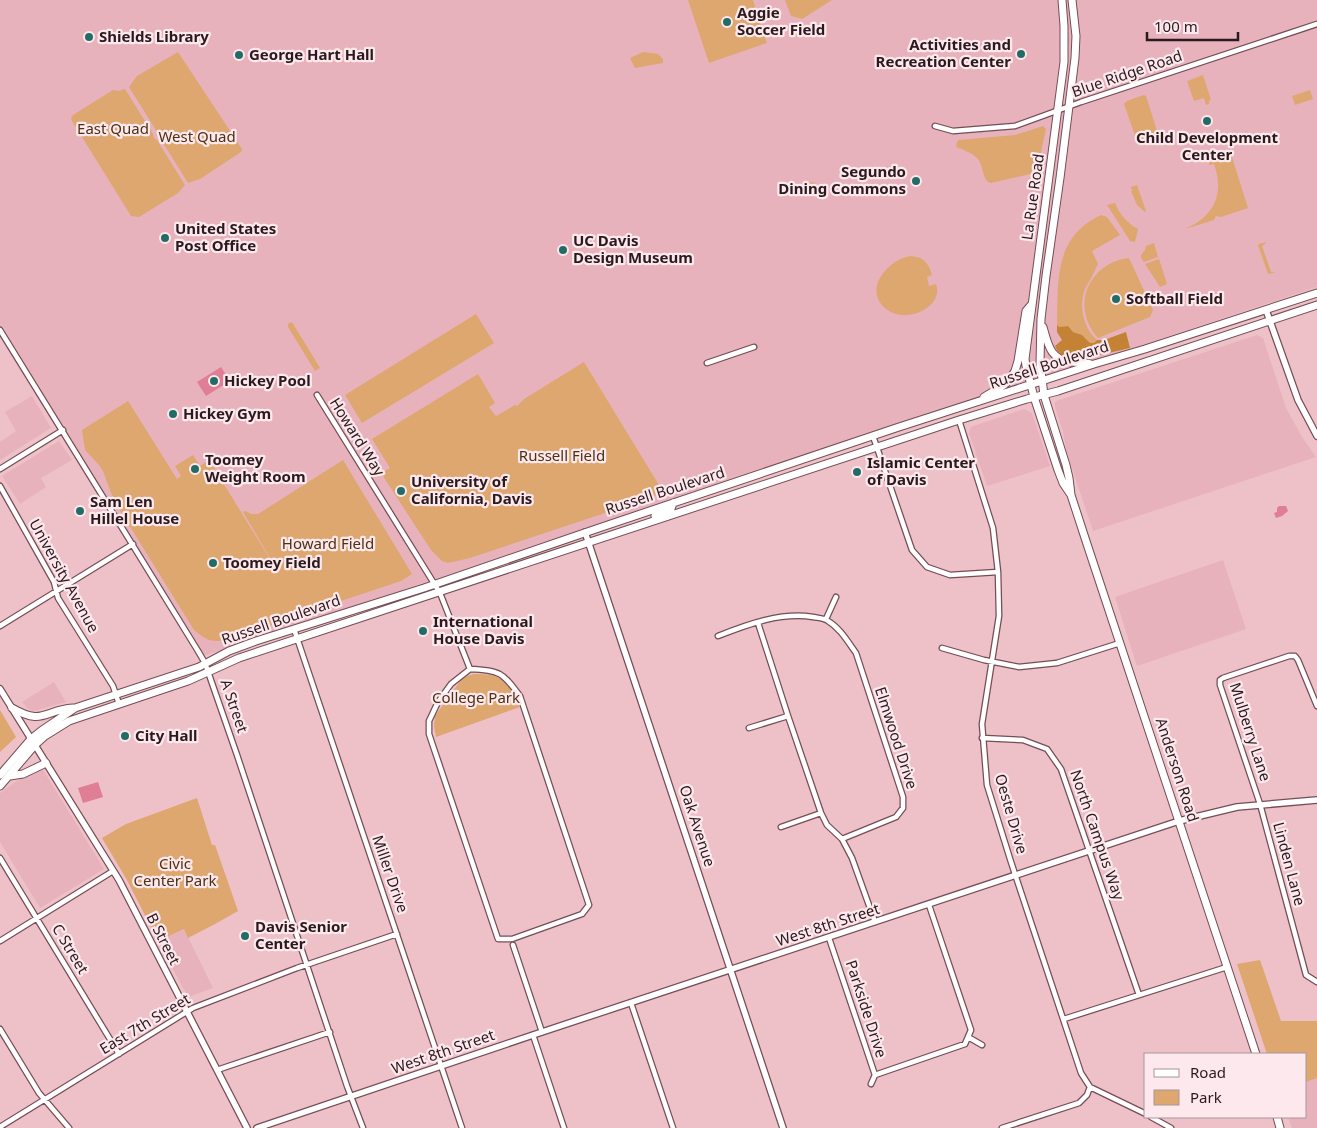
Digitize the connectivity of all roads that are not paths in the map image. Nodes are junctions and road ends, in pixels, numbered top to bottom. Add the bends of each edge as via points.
1 (1062, 0) edge
2 (1072, 0) edge
3 (1317, 24) edge
4 (1068, 107) junction
5 (1059, 111) junction
6 (935, 126) dead end
7 (1317, 293) edge
8 (1032, 304) junction
9 (1317, 305) edge
10 (1266, 310) junction
11 (1042, 319) junction
12 (1270, 320) junction
13 (0, 330) edge
14 (754, 347) dead end
15 (707, 363) dead end
16 (1094, 364) junction
17 (1042, 381) junction
18 (1031, 385) junction
19 (317, 395) dead end
20 (1044, 395) junction
21 (1034, 397) junction
22 (973, 404) junction
23 (959, 420) junction
24 (62, 430) junction
25 (873, 436) junction
26 (1317, 436) edge
27 (877, 447) junction
28 (1055, 460) junction
29 (0, 469) edge
30 (0, 486) edge
31 (1071, 487) junction
32 (1071, 495) junction
33 (674, 502) junction
34 (655, 520) junction
35 (585, 532) junction
36 (588, 542) junction
37 (133, 544) junction
38 (998, 572) junction
39 (435, 585) junction
40 (56, 592) junction
41 (440, 593) junction
42 (836, 597) dead end
43 (826, 619) junction
44 (758, 623) junction
45 (0, 626) edge
46 (294, 629) junction
47 (718, 636) dead end
48 (297, 639) junction
49 (1120, 643) junction
50 (942, 648) dead end
51 (992, 662) junction
52 (205, 663) junction
53 (470, 669) junction
54 (209, 672) junction
55 (0, 689) edge
56 (116, 694) junction
57 (119, 704) junction
58 (1317, 706) edge
59 (12, 708) junction
60 (75, 708) junction
61 (788, 716) junction
62 (749, 728) dead end
63 (982, 738) junction
64 (33, 742) junction
65 (46, 763) junction
66 (0, 775) edge
67 (10, 776) junction
68 (0, 786) edge
69 (1317, 800) edge
70 (1260, 804) junction
71 (821, 813) junction
72 (1179, 822) junction
73 (781, 827) dead end
74 (842, 839) junction
75 (1090, 852) junction
76 (0, 858) edge
77 (113, 871) junction
78 (1016, 876) junction
79 (929, 905) junction
80 (37, 918) junction
81 (875, 922) junction
82 (397, 934) junction
83 (829, 938) junction
84 (0, 941) edge
85 (514, 945) dead end
86 (307, 965) junction
87 (1227, 967) junction
88 (730, 970) junction
89 (1317, 982) edge
90 (1139, 995) junction
91 (631, 1003) junction
92 (186, 1012) junction
93 (1064, 1019) junction
94 (0, 1029) edge
95 (330, 1032) junction
96 (542, 1032) junction
97 (533, 1035) junction
98 (968, 1037) junction
99 (982, 1045) dead end
100 (1256, 1053) edge
101 (119, 1054) junction
102 (440, 1066) junction
103 (217, 1070) junction
104 (875, 1075) junction
105 (871, 1084) dead end
106 (1090, 1087) junction
107 (352, 1096) junction
108 (45, 1100) junction
109 (1144, 1113) edge
110 (1153, 1118) edge
111 (0, 1127) edge
112 (69, 1128) edge
113 (247, 1128) edge
114 (257, 1128) edge
115 (363, 1128) edge
116 (462, 1128) edge
117 (564, 1128) edge
118 (673, 1128) edge
119 (783, 1128) edge
120 (1002, 1128) edge
121 (1171, 1128) edge

1 - 5 main road, La Rue Road via 1064,62
2 - 4 main road, La Rue Road via 1076,36
3 - 4 street, Blue Ridge Road
4 - 5 street, Blue Ridge Road
4 - 11 main road, La Rue Road
5 - 6 street, Blue Ridge Road via 1009,127 953,131
5 - 8 main road, La Rue Road
7 - 10 main road, Russell Boulevard
8 - 18 main road, La Rue Road via 1025,359
8 - 22 main road via 1026,311 1018,361 1010,380
9 - 12 main road, Russell Boulevard
10 - 12 street
10 - 16 main road, Russell Boulevard
11 - 16 main road via 1048,347 1060,360
11 - 17 main road, La Rue Road
12 - 20 main road, Russell Boulevard
12 - 26 street via 1298,400
13 - 24 street, A Street
14 - 15 street
16 - 17 main road, Russell Boulevard
17 - 18 main road, Russell Boulevard
17 - 20 main road, La Rue Road
18 - 21 main road, La Rue Road
18 - 22 main road, Russell Boulevard
19 - 39 street, Howard Way
20 - 21 main road, Russell Boulevard
20 - 31 main road, Anderson Road
21 - 23 main road, Russell Boulevard
21 - 28 main road, Anderson Road
22 - 25 main road, Russell Boulevard
23 - 27 main road, Russell Boulevard
23 - 38 street, Oeste Drive via 993,528
24 - 29 street
24 - 37 street, A Street
25 - 27 street
25 - 33 main road, Russell Boulevard
27 - 34 main road, Russell Boulevard
27 - 38 street via 912,550 927,567 950,575
28 - 31 main road via 1062,463
28 - 32 main road, Anderson Road
30 - 40 street, University Avenue via 54,582
31 - 32 main road, Anderson Road
32 - 49 main road, Anderson Road
33 - 34 main road via 671,509 656,514
33 - 35 main road, Russell Boulevard
34 - 36 main road, Russell Boulevard
35 - 36 street, Oak Avenue
35 - 39 main road, Russell Boulevard
36 - 41 main road, Russell Boulevard
36 - 88 street, Oak Avenue
37 - 40 street
37 - 52 street, A Street
38 - 51 street, Oeste Drive via 999,616
39 - 41 street, Howard Way
39 - 46 main road, Russell Boulevard
40 - 45 street
40 - 56 street, University Avenue
41 - 48 main road, Russell Boulevard
41 - 53 street
42 - 43 street
43 - 44 street via 801,615
43 - 74 street, Elmwood Drive via 856,653 903,797 903,808 896,817
44 - 47 street
44 - 61 street
46 - 48 street, Miller Drive
46 - 52 main road, Russell Boulevard
48 - 54 main road, Russell Boulevard via 239,658
48 - 82 street, Miller Drive
49 - 51 street via 1039,666 1019,667
49 - 72 main road, Anderson Road
50 - 51 street
51 - 63 street, Oeste Drive
52 - 54 street, A Street
52 - 56 main road, Russell Boulevard
53 - 53 street via 451,684 438,702 429,721 429,734 498,939 512,939 582,914 590,905 520,696 500,673
54 - 57 main road, Russell Boulevard
54 - 86 street, A Street
55 - 59 street, B Street
56 - 57 street, University Avenue
56 - 60 main road, Russell Boulevard
57 - 64 main road, Russell Boulevard via 69,721
58 - 70 street, Mulberry Lane via 1295,656 1220,680
59 - 60 main road via 36,717
59 - 64 street, B Street
60 - 64 main road, Russell Boulevard via 41,731
61 - 62 street
61 - 71 street
63 - 75 street, North Campus Way via 1022,740 1047,749 1061,769
63 - 78 street, Oeste Drive via 987,785
64 - 65 street, B Street
64 - 66 main road
64 - 67 main road
65 - 67 main road via 23,774
65 - 77 street, B Street
67 - 68 main road
69 - 70 street, West 8th Street
70 - 72 street, West 8th Street
70 - 89 street, Linden Lane via 1306,975
71 - 73 street
71 - 74 street via 827,825
72 - 75 street, West 8th Street
72 - 87 main road, Anderson Road
74 - 81 street
75 - 78 street, West 8th Street
75 - 90 street, North Campus Way
76 - 80 street, C Street
77 - 80 street
77 - 92 street, B Street
78 - 79 street, West 8th Street
78 - 93 street, Oeste Drive
79 - 81 street, West 8th Street
79 - 98 street via 971,1030
80 - 84 street
80 - 101 street, C Street
81 - 83 street, West 8th Street
82 - 86 street, East 7th Street
82 - 102 street, Miller Drive
83 - 88 street, West 8th Street
83 - 104 street, Parkside Drive
85 - 96 street
86 - 92 street, East 7th Street
86 - 95 street, A Street
87 - 90 street
87 - 100 main road, Anderson Road
88 - 91 street, West 8th Street
88 - 119 street, Oak Avenue
90 - 93 street
91 - 96 street, West 8th Street
91 - 118 street
92 - 101 street, East 7th Street
92 - 103 street, B Street
93 - 106 street, Oeste Drive
94 - 108 street
95 - 103 street
95 - 107 street, A Street
96 - 97 street, West 8th Street
97 - 102 street, West 8th Street
97 - 117 street
98 - 99 street
98 - 104 street, Parkside Drive via 965,1044
101 - 108 street, East 7th Street
102 - 107 street, West 8th Street
102 - 116 street, Miller Drive
103 - 113 street, B Street
104 - 105 street
106 - 109 street
106 - 120 street via 1079,1103
107 - 114 street, West 8th Street
107 - 115 street, A Street
108 - 111 street, East 7th Street
108 - 112 street
110 - 121 street

